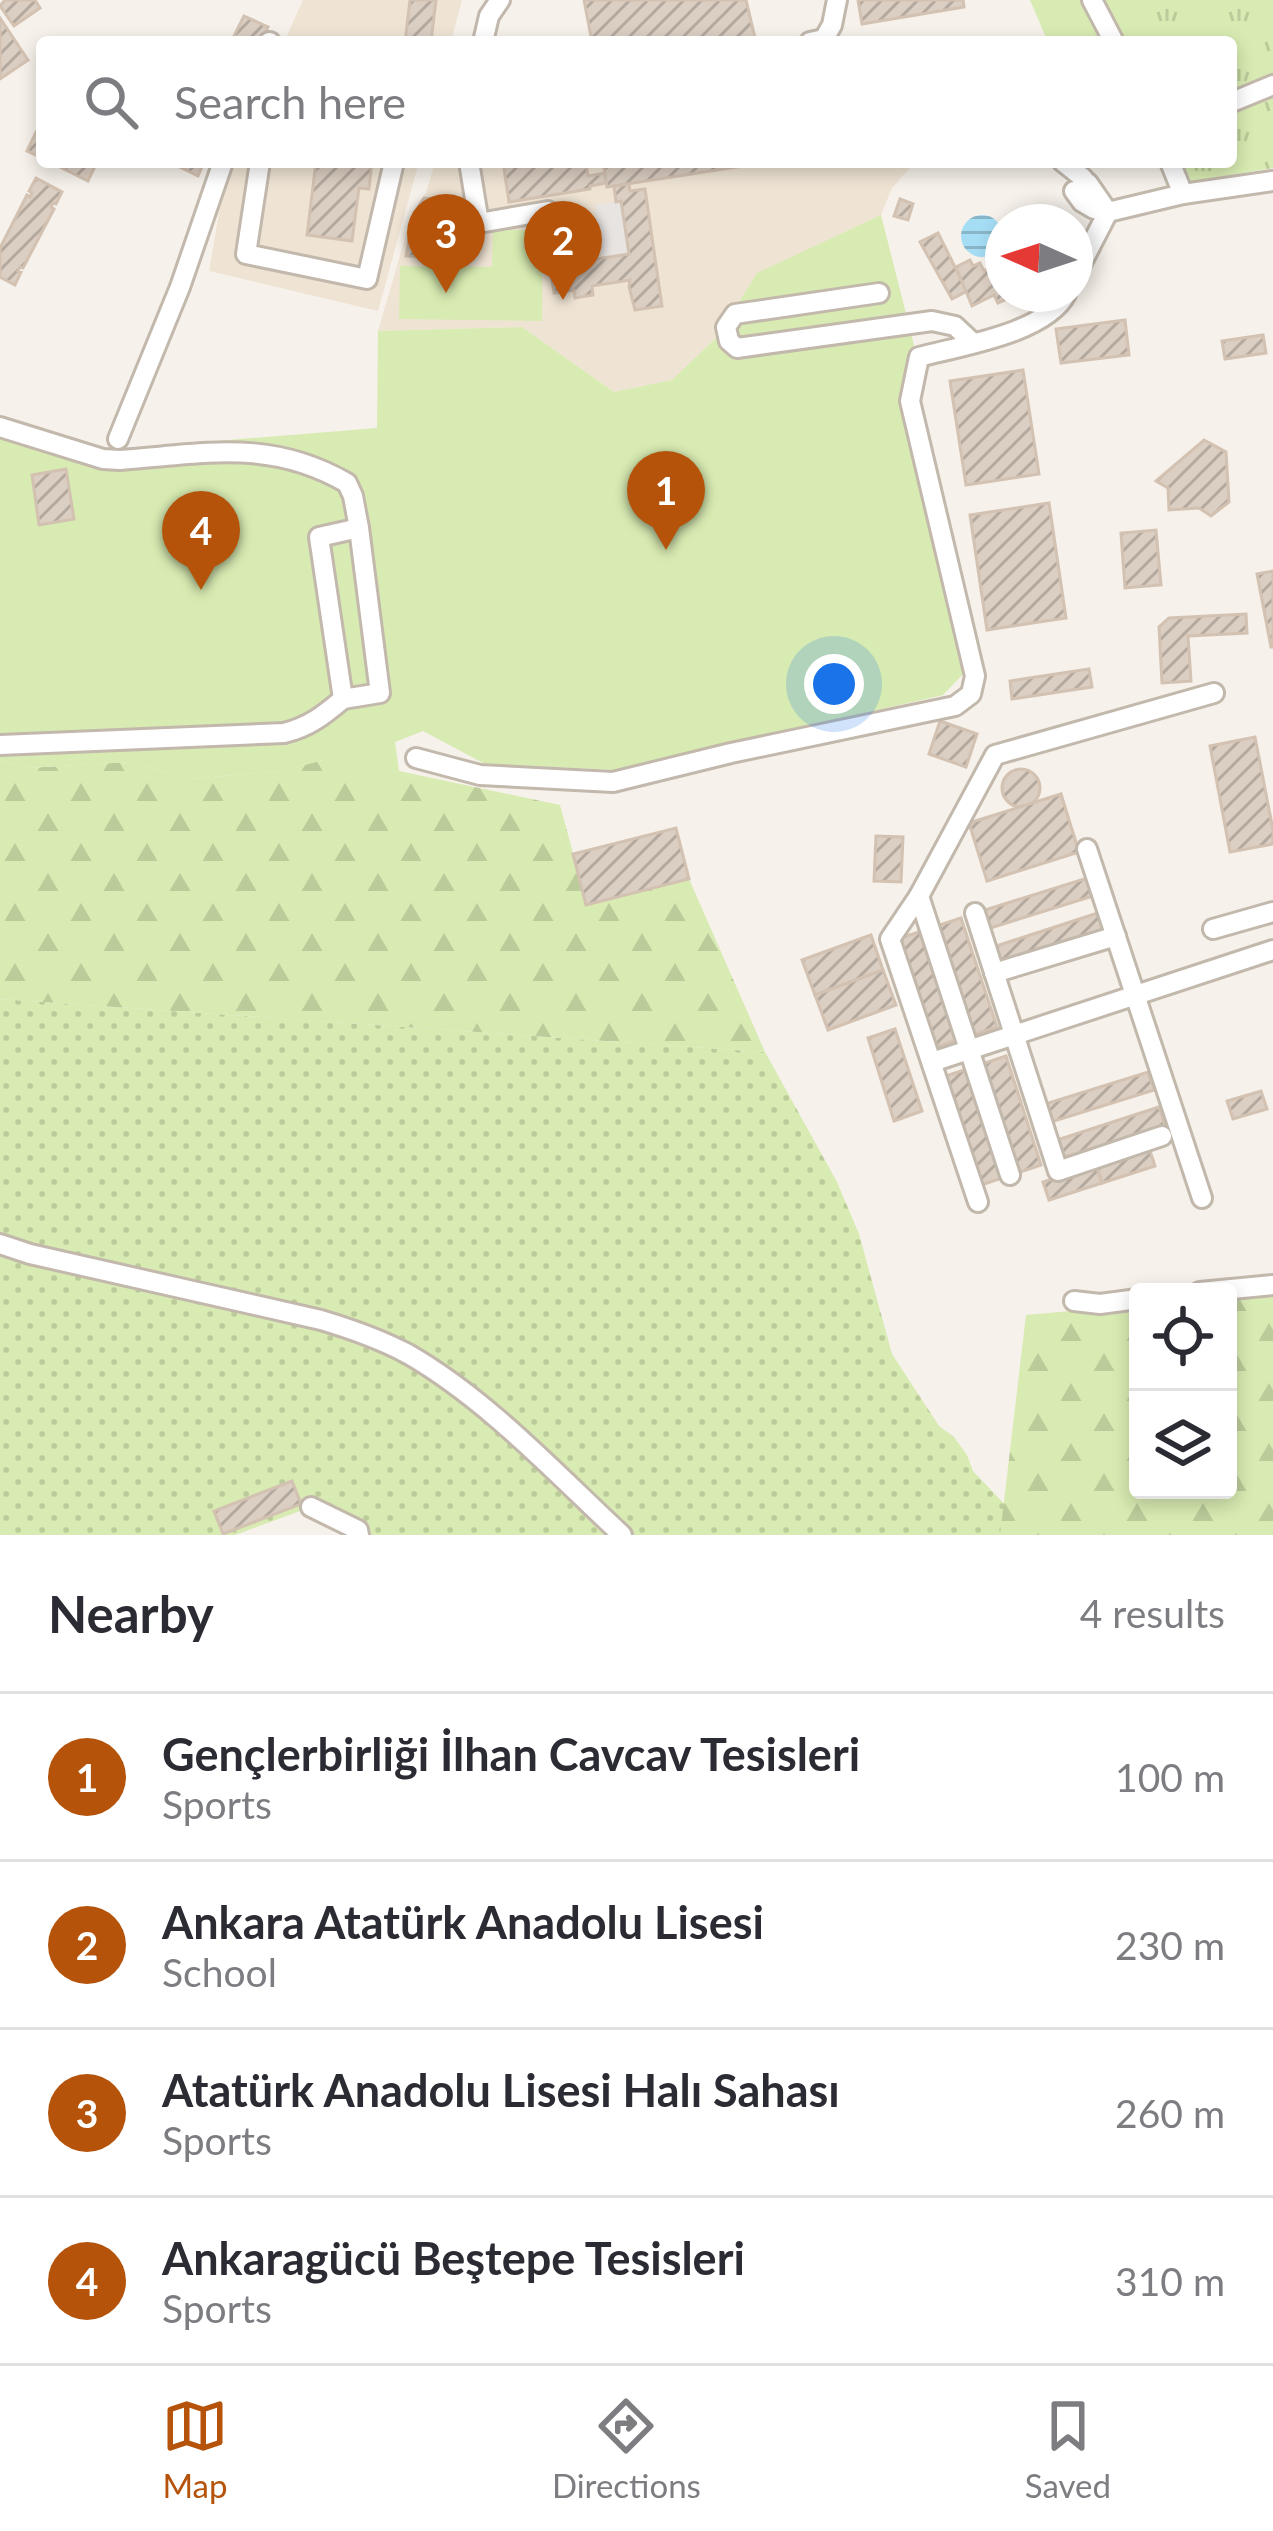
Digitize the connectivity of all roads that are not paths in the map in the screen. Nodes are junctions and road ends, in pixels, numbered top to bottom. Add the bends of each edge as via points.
1 (500, 0) edge
2 (837, 0) edge
3 (1092, 0) edge
4 (484, 36) edge
5 (825, 36) edge
6 (1111, 36) edge
7 (1273, 85) edge
8 (1237, 100) edge
9 (259, 168) edge
10 (393, 168) edge
11 (470, 168) edge
12 (1067, 168) edge
13 (1172, 168) edge
14 (220, 170) edge
15 (1273, 181) edge
16 (256, 186) junction
17 (1183, 194) junction
18 (548, 212) dead end
19 (1108, 212) junction
20 (1093, 241) edge
21 (879, 293) dead end
22 (1051, 312) edge
23 (972, 342) junction
24 (0, 427) edge
25 (118, 439) dead end
26 (359, 528) junction
27 (1214, 693) dead end
28 (343, 699) junction
29 (0, 745) edge
30 (416, 758) dead end
31 (1087, 849) dead end
32 (920, 896) junction
33 (1273, 912) edge
34 (975, 913) dead end
35 (1214, 929) dead end
36 (1116, 936) junction
37 (1273, 950) edge
38 (994, 974) junction
39 (1136, 994) junction
40 (1014, 1035) junction
41 (968, 1050) junction
42 (932, 1062) junction
43 (1162, 1136) dead end
44 (1010, 1175) dead end
45 (1202, 1198) dead end
46 (978, 1202) dead end
47 (0, 1244) edge
48 (1273, 1286) edge
49 (1237, 1289) edge
50 (1129, 1300) edge
51 (1074, 1301) dead end
52 (311, 1507) dead end
53 (359, 1535) edge
54 (622, 1535) edge

1 - 4 street
2 - 5 street
3 - 6 street
7 - 8 street
9 - 16 street
10 - 16 street via 367,279 246,254
11 - 18 street via 479,223
12 - 19 street
13 - 17 street
14 - 16 street
14 - 25 street
15 - 17 street
17 - 19 street
19 - 20 street
21 - 23 street via 735,314 727,337 737,348 932,320
22 - 23 street
23 - 30 street via 919,357 910,401 974,676 971,694 955,706 613,782 480,775
24 - 26 street via 103,459 245,451 290,458 347,483
26 - 28 street via 380,693
26 - 28 street via 319,537
27 - 32 street via 995,755
28 - 29 street via 303,729 284,733
31 - 36 street
32 - 41 street
32 - 42 street via 890,939
33 - 35 street
34 - 38 street
36 - 38 street
36 - 39 street
37 - 39 street
38 - 40 street
39 - 40 street
39 - 45 street
40 - 41 street
40 - 43 street via 1058,1171
41 - 42 street
41 - 44 street
42 - 46 street
47 - 54 street via 367,1335 409,1355 501,1424
48 - 49 street
50 - 51 street
52 - 53 street

